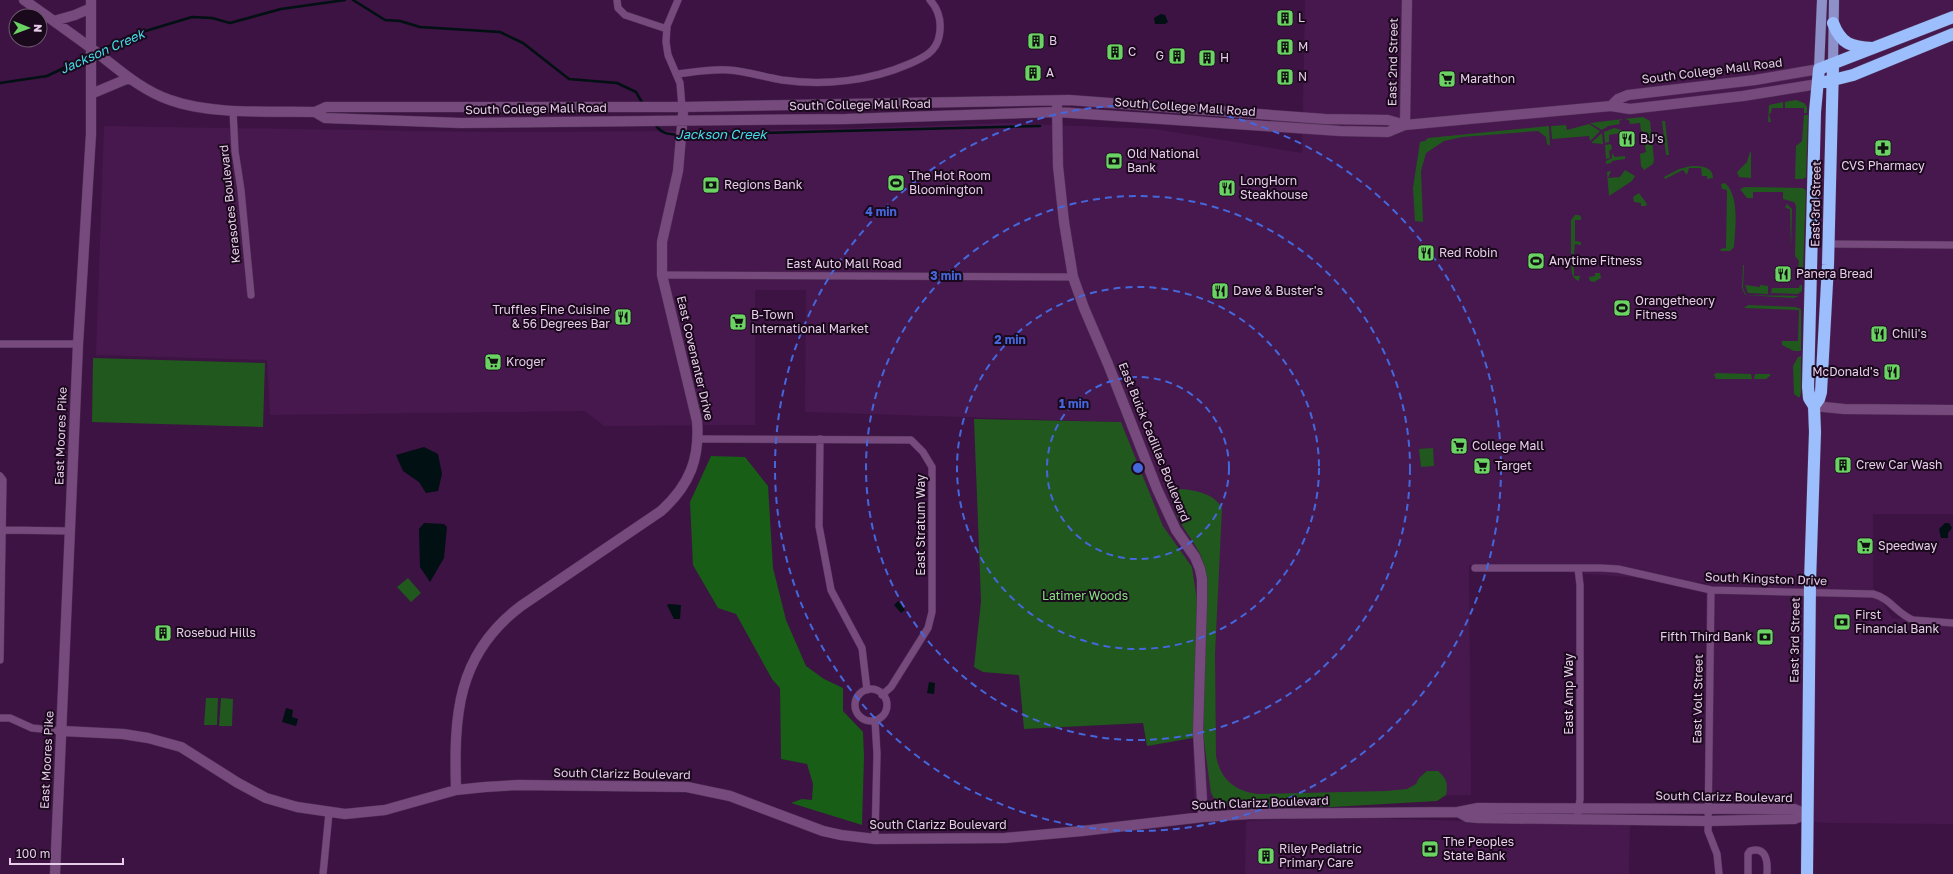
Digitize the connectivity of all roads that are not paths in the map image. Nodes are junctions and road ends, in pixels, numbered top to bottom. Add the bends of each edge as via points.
1 (24, 0) edge
2 (617, 0) edge
3 (678, 0) edge
4 (930, 0) edge
5 (1407, 0) edge
6 (1822, 0) edge
7 (1834, 0) edge
8 (91, 4) edge
9 (1953, 17) edge
10 (54, 21) junction
11 (1833, 23) junction
12 (667, 29) junction
13 (1953, 34) edge
14 (90, 46) junction
15 (1875, 48) junction
16 (1833, 65) junction
17 (1819, 69) junction
18 (677, 74) junction
19 (129, 78) junction
20 (1832, 80) junction
21 (1818, 84) junction
22 (91, 94) junction
23 (1058, 100) junction
24 (846, 104) junction
25 (1611, 106) junction
26 (682, 107) junction
27 (462, 108) junction
28 (233, 110) junction
29 (315, 112) junction
30 (1057, 112) junction
31 (1310, 118) junction
32 (846, 119) junction
33 (1340, 120) junction
34 (1363, 120) junction
35 (461, 123) junction
36 (683, 124) junction
37 (1404, 125) junction
38 (1305, 129) junction
39 (1340, 131) junction
40 (1358, 131) junction
41 (1829, 244) junction
42 (1953, 245) edge
43 (662, 275) junction
44 (1073, 277) junction
45 (251, 295) dead end
46 (0, 344) edge
47 (78, 344) junction
48 (1814, 406) junction
49 (1953, 410) edge
50 (698, 439) junction
51 (820, 439) junction
52 (0, 476) edge
53 (4, 530) junction
54 (71, 532) junction
55 (1475, 568) dead end
56 (1578, 568) junction
57 (1711, 590) junction
58 (1810, 592) junction
59 (1953, 623) edge
60 (0, 660) edge
61 (867, 690) junction
62 (882, 695) junction
63 (0, 718) edge
64 (875, 720) junction
65 (62, 730) junction
66 (456, 790) junction
67 (1579, 808) junction
68 (1708, 809) junction
69 (1458, 812) junction
70 (329, 813) junction
71 (1807, 814) junction
72 (1203, 817) junction
73 (1577, 820) junction
74 (1708, 821) junction
75 (875, 839) junction
76 (54, 874) edge
77 (323, 874) edge
78 (1718, 874) edge
79 (1748, 874) edge
80 (1767, 874) edge
81 (1807, 874) edge

1 - 10 main road, South College Mall Road
2 - 12 street via 618,8 625,15
3 - 12 street, East Covenanter Drive
4 - 18 street via 938,11 940,24 939,37 934,48 923,58 884,74 861,79 813,82 780,80 726,70
5 - 37 main road, East 2nd Street
6 - 17 main road, East 3rd Street
7 - 11 main road, East 3rd Street
8 - 10 main road via 75,15
8 - 14 main road, East Moores Pike
9 - 15 highway
10 - 14 main road, South College Mall Road
11 - 15 highway via 1848,44
11 - 16 main road, East 3rd Street
12 - 18 street, East Covenanter Drive via 667,49
13 - 20 highway via 1853,75
14 - 19 main road, South College Mall Road
14 - 22 main road, East Moores Pike
15 - 16 highway
16 - 17 highway
16 - 20 highway, East 3rd Street
17 - 21 highway, East 3rd Street
17 - 25 main road, South College Mall Road via 1755,80 1628,95 1618,99
18 - 26 street, East Covenanter Drive
19 - 22 main road
19 - 28 main road, South College Mall Road via 169,100 192,107
20 - 21 highway
20 - 41 highway, East 3rd Street
21 - 25 main road, South College Mall Road via 1636,109
21 - 48 highway, East 3rd Street via 1808,387 1809,398
22 - 47 main road, East Moores Pike via 87,214
23 - 24 main road, South College Mall Road
23 - 30 main road, East Buick Cadillac Boulevard
23 - 31 main road, South College Mall Road
24 - 26 main road, South College Mall Road
24 - 32 main road
25 - 37 main road, South College Mall Road
26 - 27 main road, South College Mall Road
26 - 36 main road, East Covenanter Drive
27 - 29 main road, South College Mall Road via 326,107
27 - 35 main road
28 - 29 main road, South College Mall Road
28 - 45 street, Kerasotes Boulevard
29 - 35 main road, South College Mall Road via 325,118
30 - 32 main road, South College Mall Road
30 - 38 main road, South College Mall Road
30 - 44 main road, East Buick Cadillac Boulevard via 1061,205
31 - 33 main road, South College Mall Road
31 - 38 main road
32 - 36 main road, South College Mall Road
33 - 34 main road, South College Mall Road
33 - 39 main road
34 - 37 main road, South College Mall Road via 1388,120
34 - 40 main road
35 - 36 main road, South College Mall Road via 664,120
36 - 43 main road, East Covenanter Drive via 678,171 662,242
37 - 40 main road, South College Mall Road via 1388,132
38 - 39 main road, South College Mall Road
39 - 40 main road, South College Mall Road
41 - 42 street
41 - 48 highway, East 3rd Street via 1821,392
43 - 44 street, East Auto Mall Road
43 - 50 main road, East Covenanter Drive via 697,420
44 - 72 main road, East Buick Cadillac Boulevard via 1157,489 1176,530 1200,568 1202,602 1198,732
46 - 47 street
47 - 54 main road, East Moores Pike
48 - 49 main road via 1844,409
48 - 58 highway, East 3rd Street
50 - 51 street, East Stratum Way
50 - 66 main road, East Covenanter Drive via 696,458 689,476 669,504 506,617 484,643 468,674 459,704
51 - 61 street via 819,526 831,590 862,648
51 - 62 street, East Stratum Way via 911,440 923,452 932,467 932,612 928,628 891,687
52 - 53 street via 3,480
53 - 54 street
53 - 60 street
54 - 65 main road, East Moores Pike
55 - 56 street, South Kingston Drive
56 - 57 street, South Kingston Drive via 1618,569
56 - 67 street, East Amp Way
57 - 58 street, South Kingston Drive
57 - 68 street, East Volt Street
58 - 59 street, South Kingston Drive via 1880,596 1887,599 1907,618
58 - 71 highway, East 3rd Street
61 - 62 street
61 - 64 street via 857,698 855,709 865,720
62 - 64 street via 886,709 884,714
63 - 65 street via 10,718 32,728
64 - 75 street
65 - 70 main road, South Clarizz Boulevard via 123,734 181,747 266,798
65 - 76 main road, East Moores Pike
66 - 70 main road, South Clarizz Boulevard via 385,810 361,814
66 - 75 main road, South Clarizz Boulevard via 518,785 687,787 730,796 823,831
67 - 68 main road, South Clarizz Boulevard
67 - 69 main road, South Clarizz Boulevard via 1478,808
67 - 73 street, East Amp Way
68 - 71 main road, South Clarizz Boulevard via 1794,809
68 - 74 street, East Volt Street
69 - 72 main road, South Clarizz Boulevard via 1249,814
69 - 73 main road, South Clarizz Boulevard via 1467,817 1478,818
70 - 77 street
71 - 74 main road, South Clarizz Boulevard via 1794,819
71 - 81 highway, East 3rd Street
72 - 75 main road, South Clarizz Boulevard via 1005,838
73 - 74 main road, South Clarizz Boulevard
74 - 78 street, East Volt Street via 1708,831 1717,854
79 - 80 street via 1748,854 1755,850 1765,855

